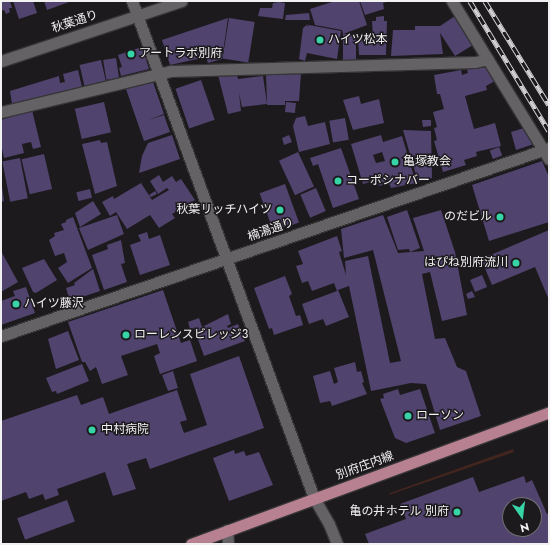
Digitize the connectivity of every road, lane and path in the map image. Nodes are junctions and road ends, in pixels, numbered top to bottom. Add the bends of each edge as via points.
1 (132, 1) edge
2 (181, 1) edge
3 (452, 1) edge
4 (138, 15) junction
5 (488, 59) junction
6 (1, 61) edge
7 (160, 74) junction
8 (1, 112) edge
9 (547, 152) edge
10 (225, 259) junction
11 (1, 336) edge
12 (549, 412) edge
13 (314, 498) junction
14 (227, 530) junction
15 (191, 544) edge
16 (228, 544) edge
17 (336, 544) edge

1 - 4 street
2 - 4 street, 秋葉通り
3 - 5 street
4 - 6 street, 秋葉通り
4 - 7 street
5 - 7 street via 475,62
5 - 9 street
7 - 8 street
7 - 10 street
9 - 10 street, 楠湯通り
10 - 11 street, 楠湯通り
10 - 13 street
12 - 13 main road, 別府庄内線
13 - 14 main road, 別府庄内線
13 - 17 street via 329,524
14 - 15 main road, 別府庄内線
14 - 16 street

